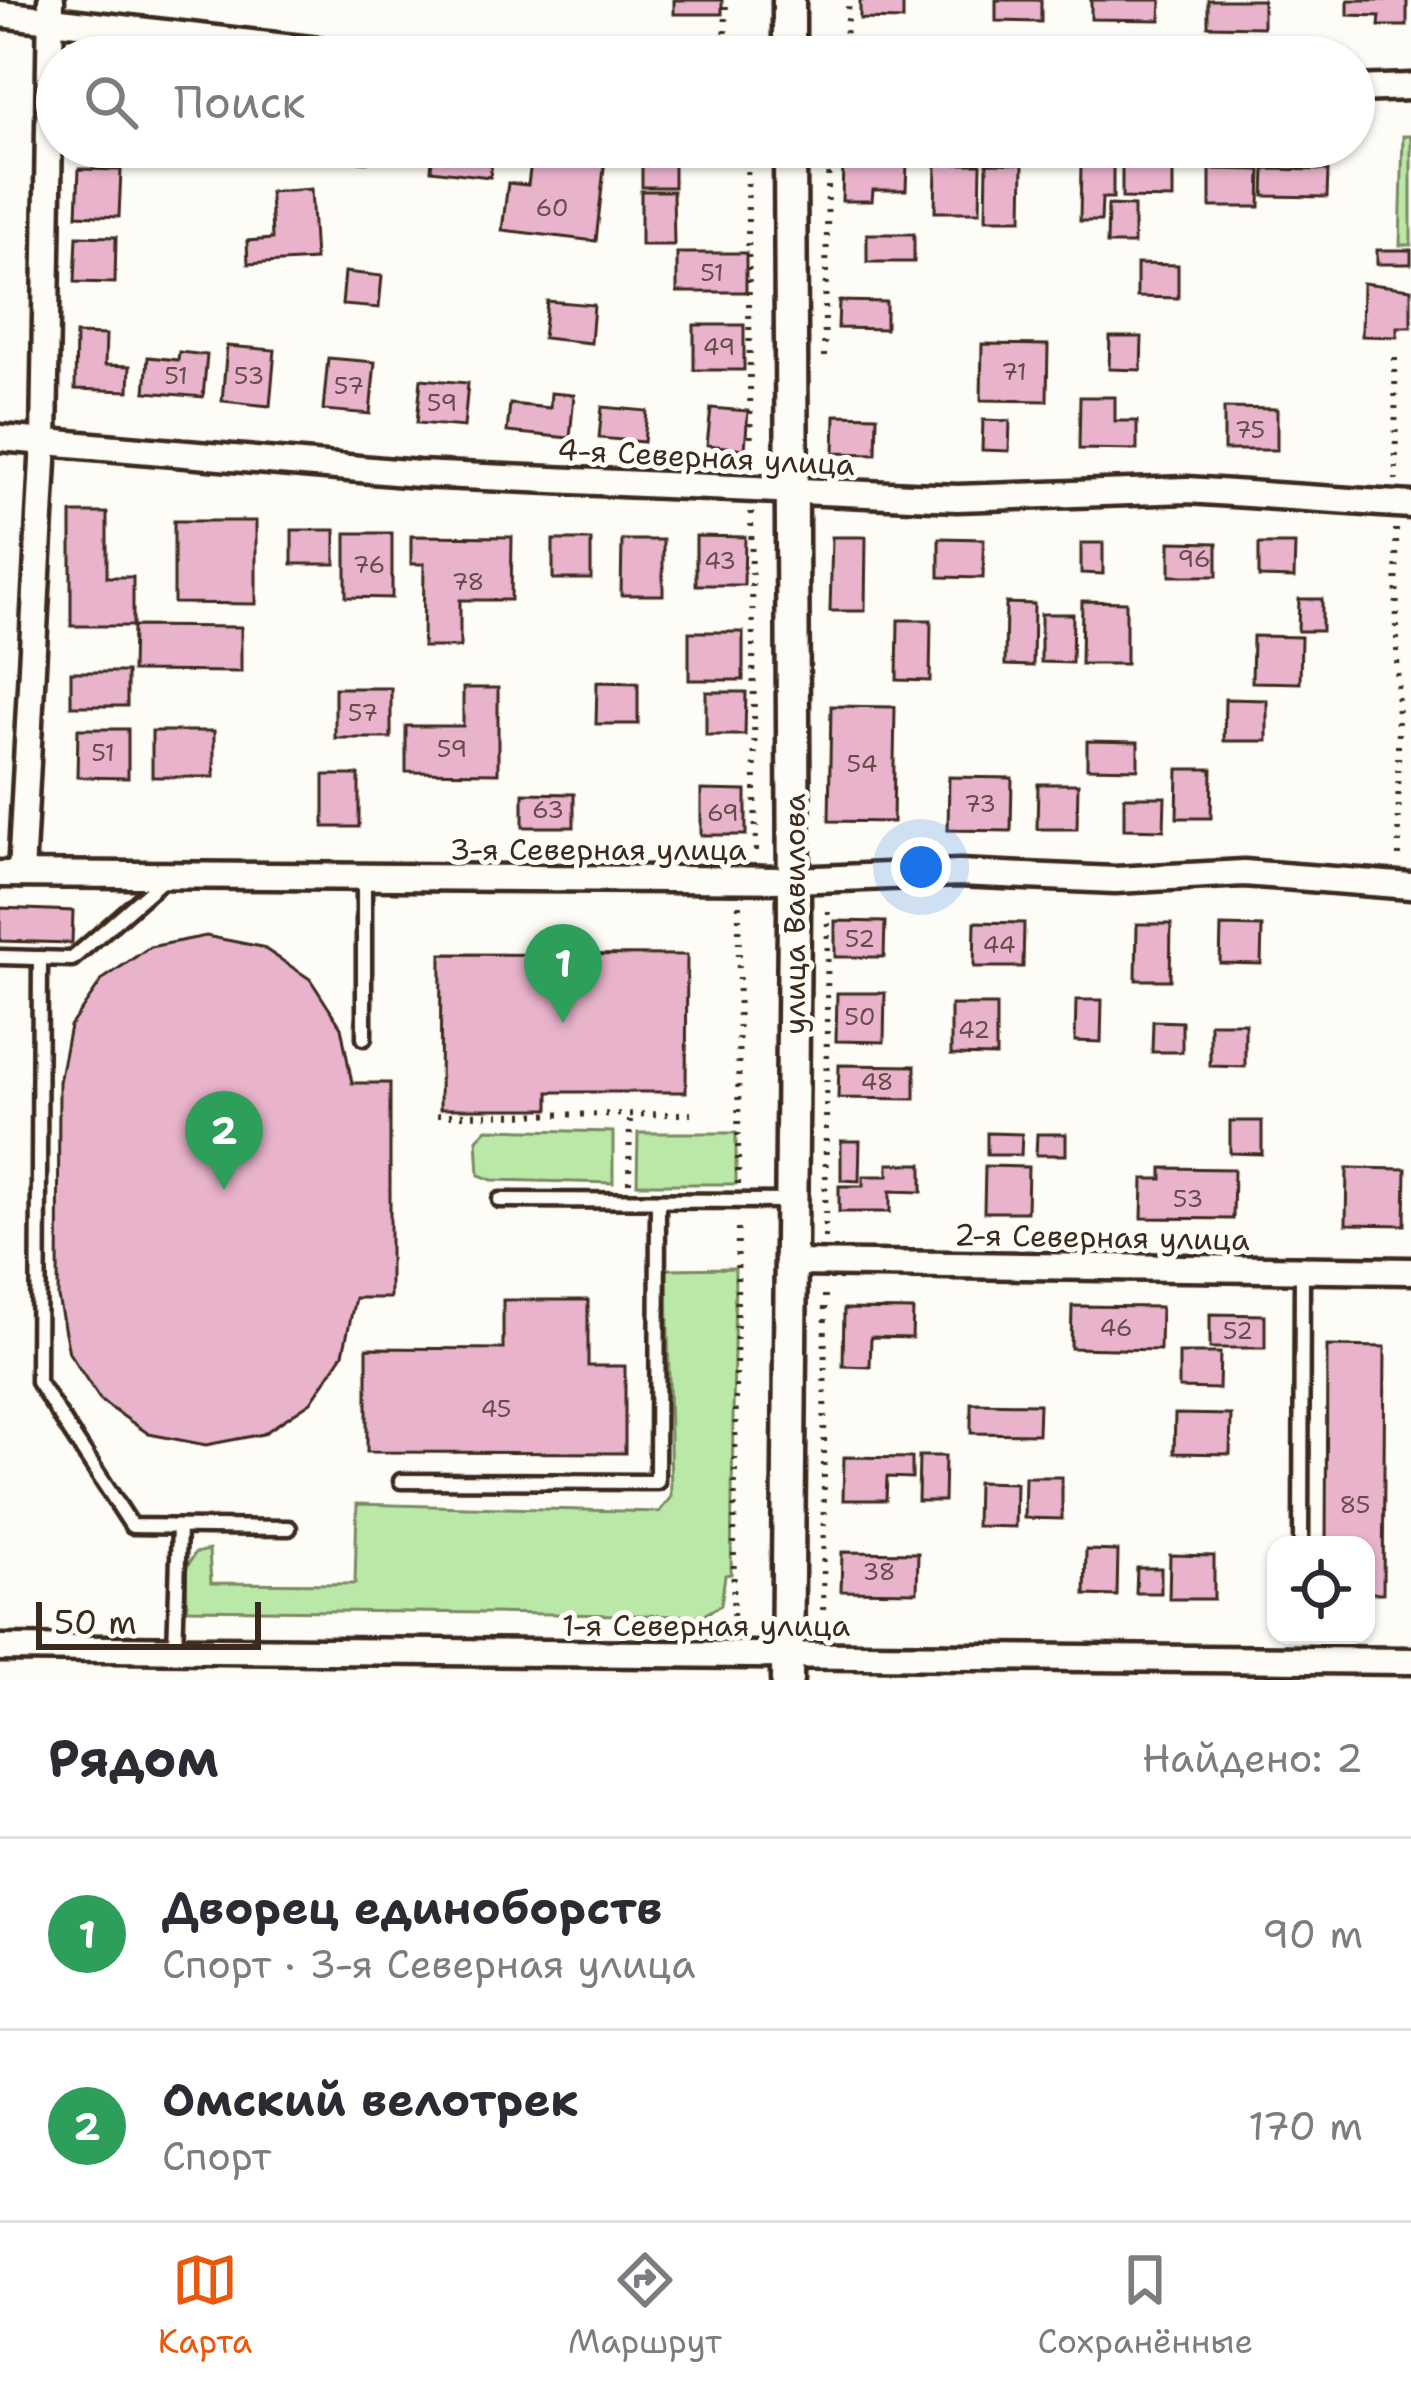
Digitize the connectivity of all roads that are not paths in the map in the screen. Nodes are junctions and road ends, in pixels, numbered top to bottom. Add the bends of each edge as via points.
1 (789, 0) edge
2 (50, 10) edge
3 (0, 14) edge
4 (228, 36) edge
5 (789, 36) edge
6 (1411, 87) edge
7 (1375, 88) edge
8 (48, 168) edge
9 (790, 168) edge
10 (0, 438) edge
11 (44, 442) junction
12 (793, 492) junction
13 (1404, 506) edge
14 (10, 874) edge
15 (168, 875) junction
16 (364, 878) junction
17 (794, 880) junction
18 (1405, 885) edge
19 (0, 957) edge
20 (40, 958) junction
21 (364, 1038) dead end
22 (500, 1200) dead end
23 (658, 1201) junction
24 (792, 1202) junction
25 (792, 1263) junction
26 (1302, 1269) junction
27 (1411, 1270) edge
28 (401, 1481) dead end
29 (179, 1527) junction
30 (289, 1528) dead end
31 (1300, 1536) edge
32 (0, 1648) edge
33 (175, 1650) junction
34 (1411, 1661) edge
35 (787, 1668) edge
36 (1257, 1669) edge

1 - 5 street
2 - 3 street
2 - 4 street
6 - 7 street
8 - 11 street
9 - 12 street, улица Вавилова
10 - 11 street, 4-я Северная улица
11 - 12 street, 4-я Северная улица via 418,474
11 - 14 street
12 - 13 street, 4-я Северная улица via 957,498 1187,490
12 - 17 street, улица Вавилова
14 - 15 street, 3-я Северная улица
15 - 16 street, 3-я Северная улица
15 - 20 lane via 72,959
16 - 17 street, 3-я Северная улица
16 - 21 lane
17 - 18 street, 3-я Северная улица via 1244,873
17 - 24 street, улица Вавилова
19 - 20 lane
20 - 29 lane via 38,1382 132,1526
22 - 23 lane
23 - 24 lane
23 - 28 lane via 657,1482
24 - 25 street, улица Вавилова
25 - 26 street, 2-я Северная улица
25 - 35 street, улица Вавилова
26 - 27 street, 2-я Северная улица
26 - 31 lane
29 - 30 lane
29 - 33 lane
32 - 33 street, 1-я Северная улица
33 - 35 street, 1-я Северная улица via 733,1655
34 - 36 street, 1-я Северная улица
35 - 36 street, 1-я Северная улица

